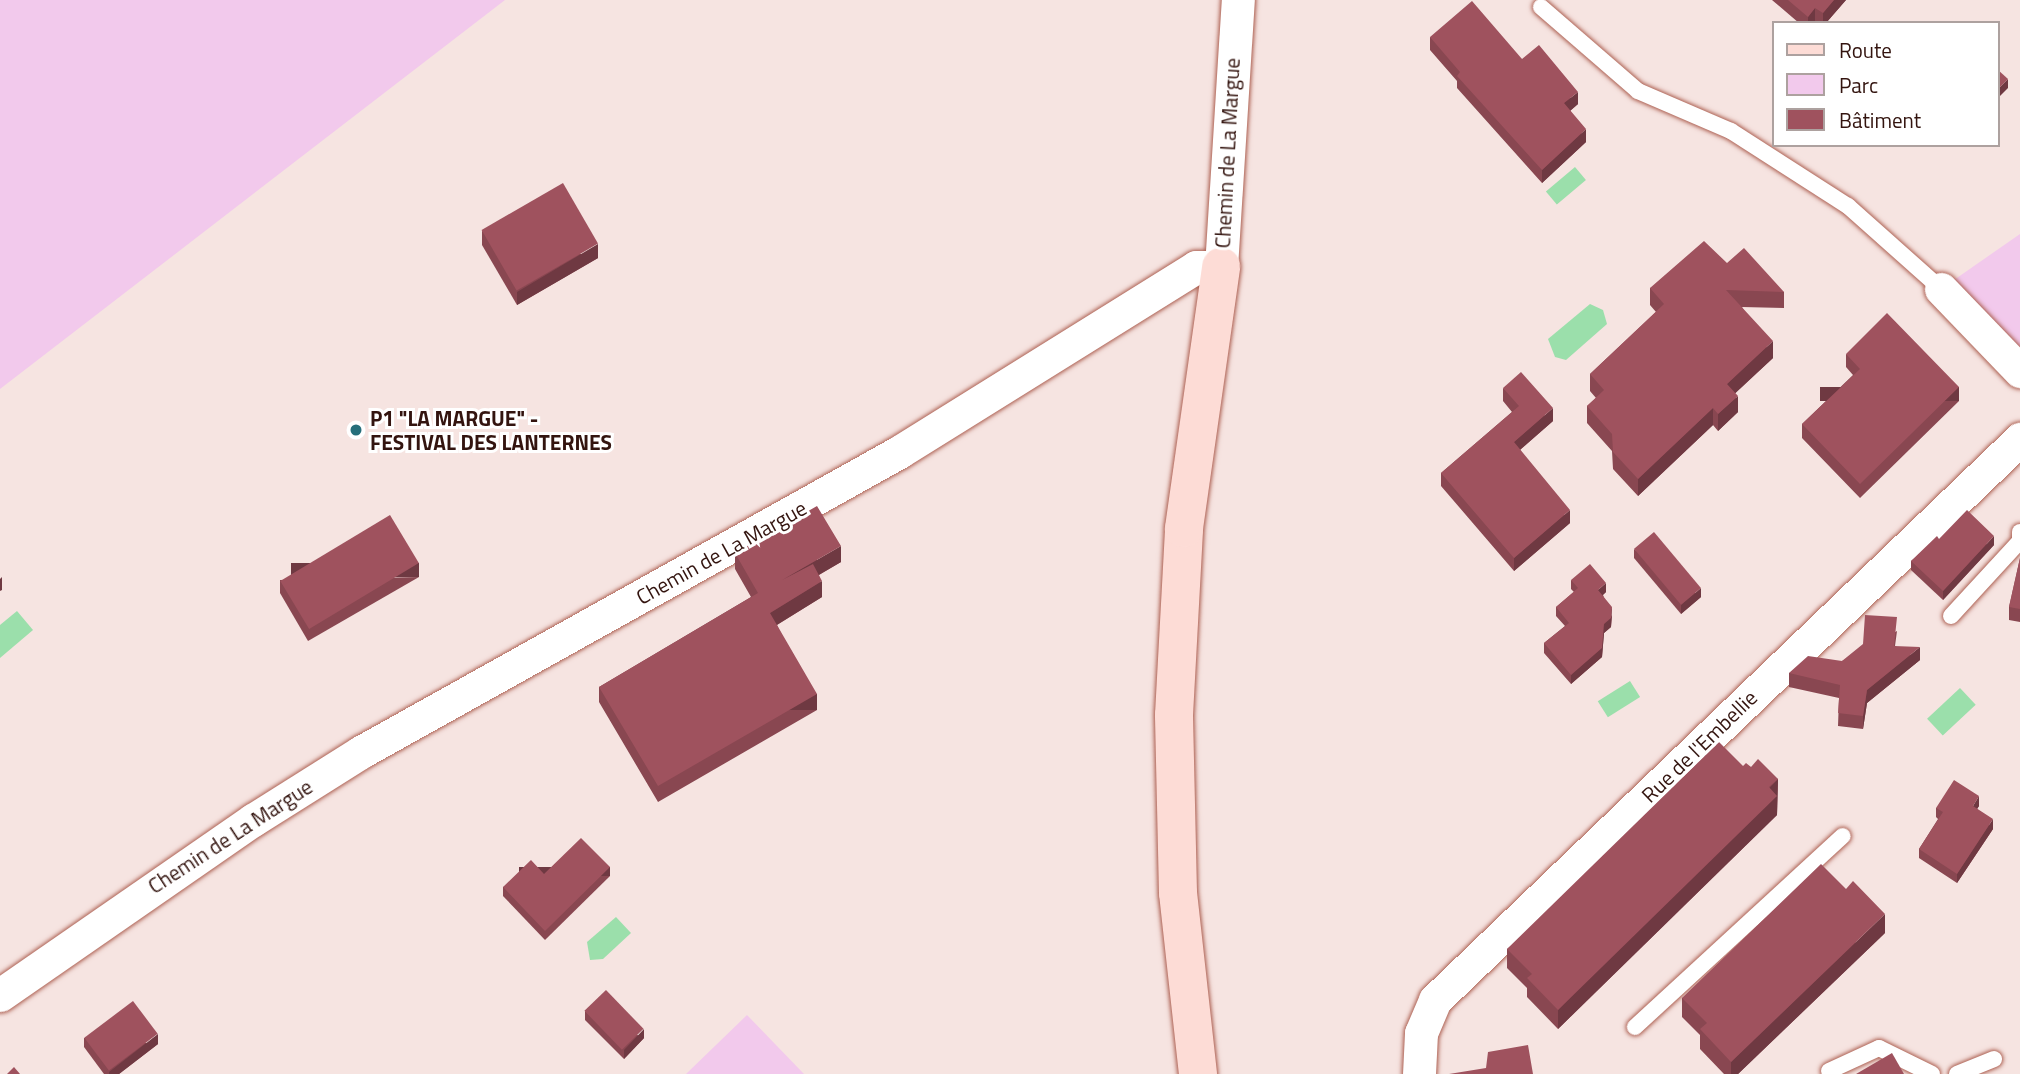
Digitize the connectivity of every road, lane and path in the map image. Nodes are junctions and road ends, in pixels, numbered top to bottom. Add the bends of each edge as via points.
1 (1238, 0) edge
2 (1541, 7) dead end
3 (1220, 267) junction
4 (1941, 289) joint
5 (2020, 371) edge
6 (2020, 439) edge
7 (2020, 532) edge
8 (2020, 541) edge
9 (1951, 616) dead end
10 (1843, 836) dead end
11 (0, 995) edge
12 (1636, 1027) dead end
13 (1994, 1059) dead end
14 (1829, 1071) dead end
15 (1198, 1074) edge
16 (1419, 1074) edge
17 (1932, 1074) edge
18 (1957, 1074) edge

1 - 3 street, Chemin de La Margue
2 - 4 lane via 1639,91 1731,131 1848,206
3 - 11 street, Chemin de La Margue via 1196,267 899,452 361,752 253,820
3 - 15 main road via 1184,528 1174,715 1178,893
4 - 5 street
6 - 16 street, Rue de l'Embellie via 1435,1000 1421,1033
7 - 8 lane
8 - 9 lane
10 - 12 lane
13 - 18 lane
14 - 17 lane via 1879,1048

